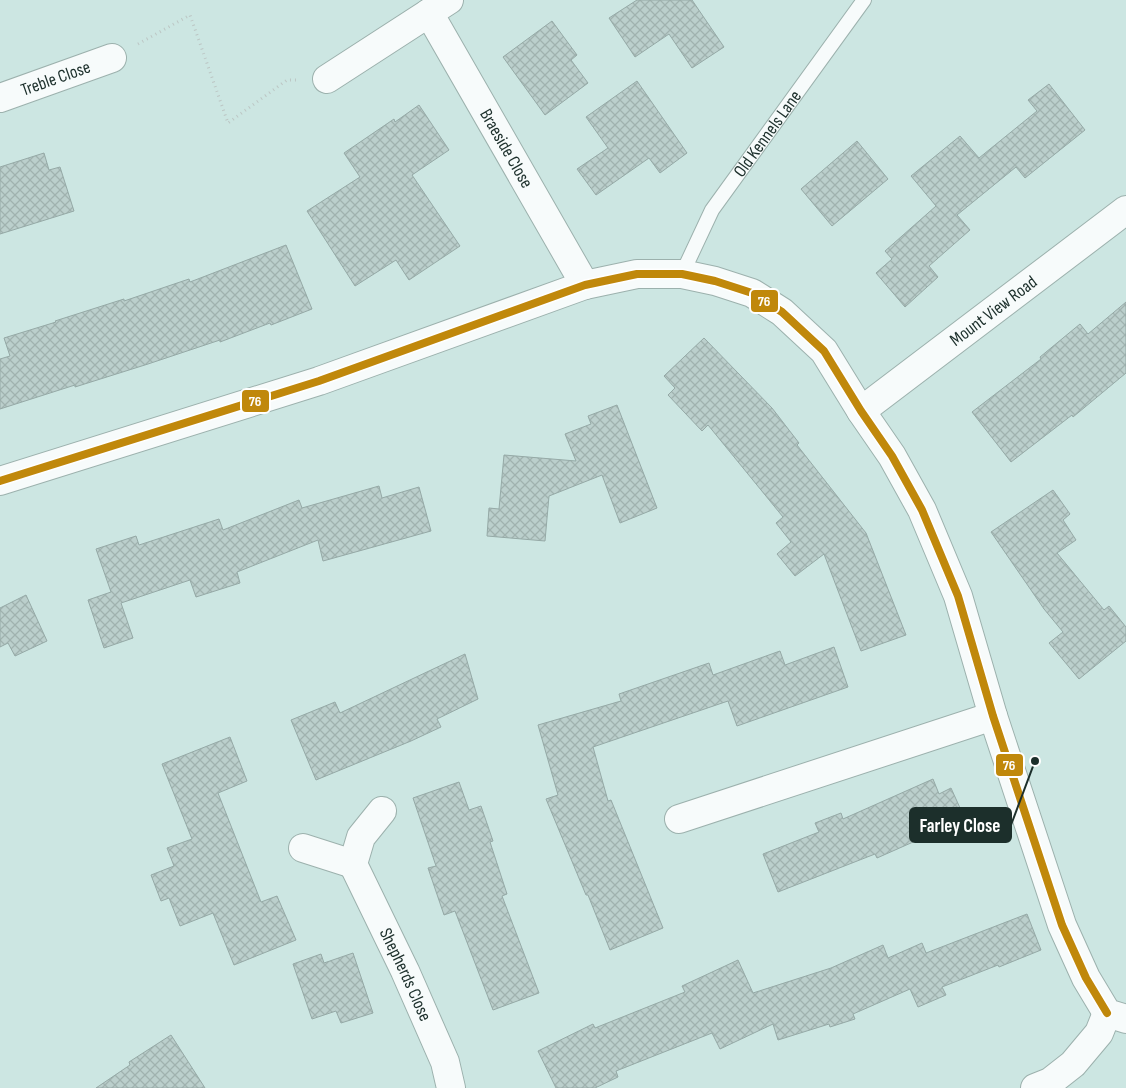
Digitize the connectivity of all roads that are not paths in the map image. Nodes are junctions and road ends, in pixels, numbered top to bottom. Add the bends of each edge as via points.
1 (864, 0) edge
2 (439, 6) edge
3 (112, 58) road end
4 (327, 79) road end
5 (0, 98) edge
6 (1126, 210) edge
7 (682, 274) junction
8 (585, 285) junction
9 (861, 411) junction
10 (0, 481) edge
11 (993, 716) junction
12 (382, 811) dead end
13 (678, 819) dead end
14 (303, 848) dead end
15 (353, 864) junction
16 (1117, 1016) edge
17 (451, 1088) edge
18 (1034, 1088) edge

1 - 7 lane, Old Kennels Lane via 712,210
2 - 4 street, Braeside Close
2 - 8 street, Braeside Close
3 - 5 street, Treble Close
6 - 9 street, Mount View Road
7 - 8 street via 637,274
7 - 9 street via 752,294 782,312 824,351
8 - 10 street via 319,381
9 - 11 street via 892,456 922,510 958,596
11 - 13 street
11 - 16 street via 1062,925 1086,978
12 - 15 street via 361,837
14 - 15 street
15 - 17 street, Shepherds Close via 445,1062
16 - 18 street via 1073,1064 1050,1082

